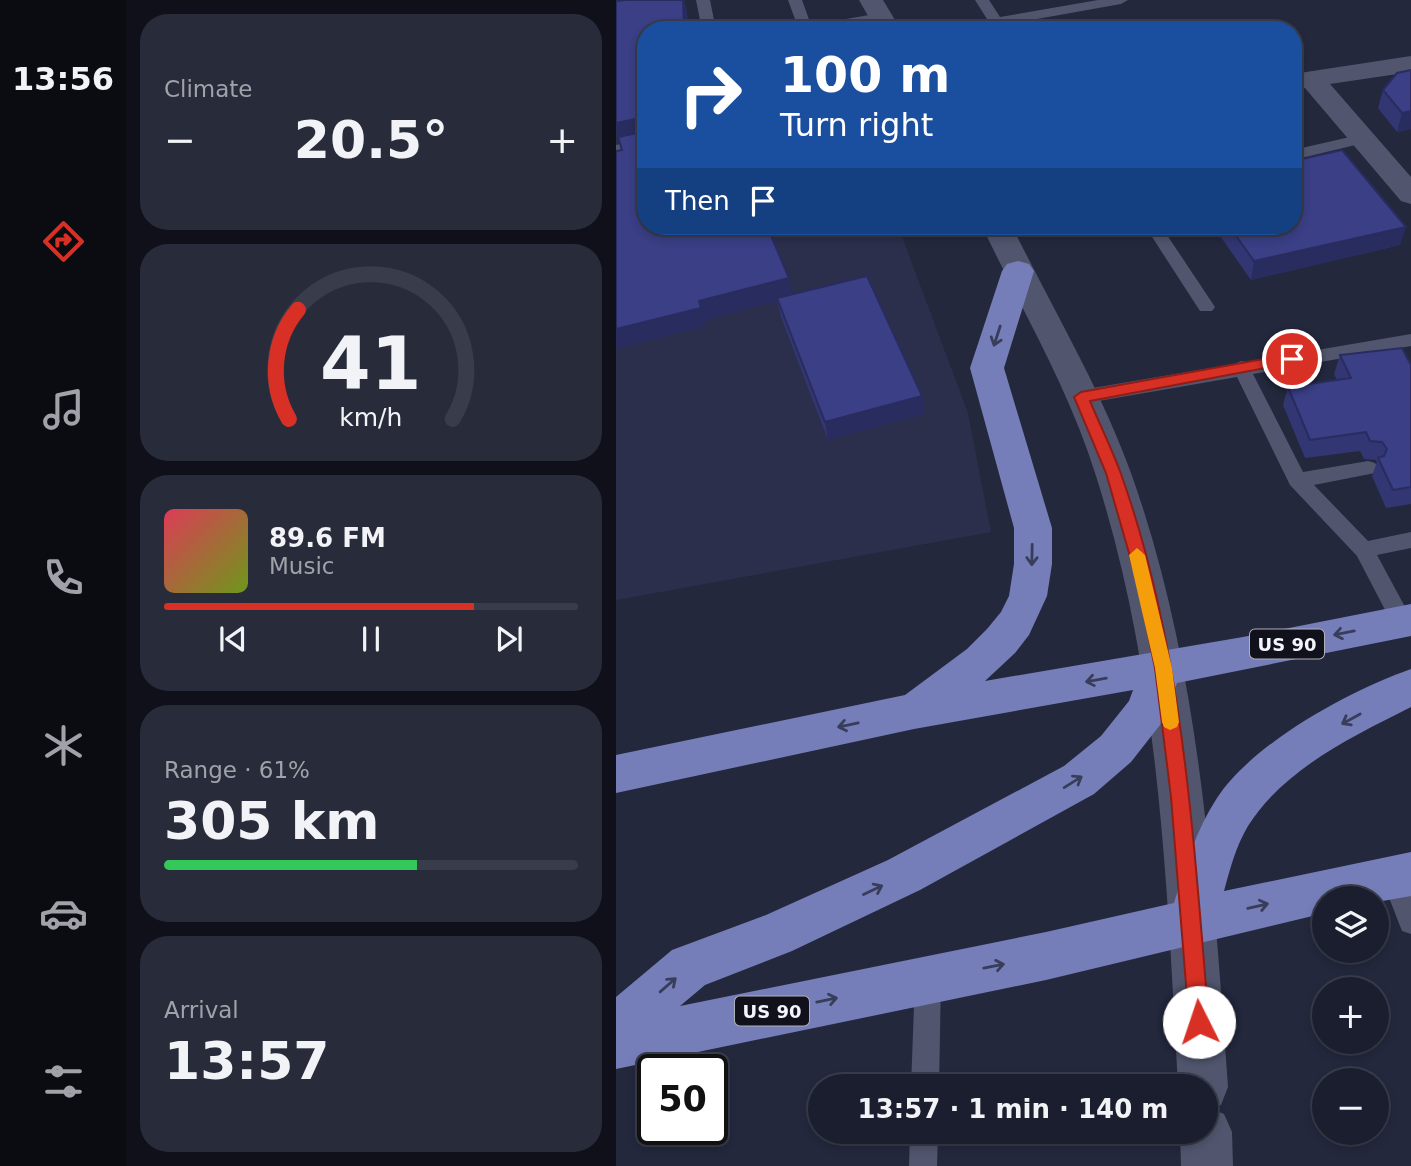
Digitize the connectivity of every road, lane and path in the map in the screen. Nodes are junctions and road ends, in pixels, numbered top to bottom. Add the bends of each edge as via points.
1 (721, 0) edge
2 (795, 0) edge
3 (982, 0) edge
4 (1121, 0) edge
5 (703, 1) edge
6 (880, 16) edge
7 (707, 21) edge
8 (803, 21) edge
9 (854, 21) edge
10 (996, 21) edge
11 (1022, 21) edge
12 (1411, 64) edge
13 (1302, 80) edge
14 (1363, 139) junction
15 (637, 146) edge
16 (616, 150) edge
17 (1302, 153) edge
18 (1411, 195) edge
19 (1002, 235) edge
20 (1159, 235) edge
21 (1018, 271) junction
22 (1206, 307) dead end
23 (1403, 341) edge
24 (1411, 364) edge
25 (1241, 368) junction
26 (1081, 397) junction
27 (1368, 468) edge
28 (1297, 480) junction
29 (1411, 540) edge
30 (1364, 550) junction
31 (1407, 620) edge
32 (1163, 668) junction
33 (1411, 687) edge
34 (915, 711) junction
35 (616, 775) edge
36 (1402, 875) edge
37 (1192, 922) junction
38 (1411, 922) edge
39 (928, 979) junction
40 (616, 1029) edge
41 (616, 1044) edge
42 (925, 1074) edge
43 (1202, 1074) edge
44 (924, 1144) edge
45 (1206, 1144) edge
46 (923, 1166) edge
47 (1207, 1166) edge

1 - 5 lane
2 - 8 lane
3 - 10 lane
4 - 11 lane
5 - 7 lane
6 - 9 lane
12 - 13 main road
13 - 14 main road
14 - 17 lane
14 - 18 main road
15 - 16 lane
19 - 21 main road
20 - 22 lane
21 - 26 main road
21 -> 34 highway via 987,368 1033,528 1028,596 1001,641
23 - 24 lane
23 - 25 lane
25 - 26 lane
25 - 28 lane
26 - 32 main road via 1114,473 1145,581
27 - 28 lane
28 - 30 lane
29 - 30 lane
30 - 31 lane
31 -> 32 highway, US 90
32 -> 34 highway, US 90
32 - 37 main road
40 -> 32 highway via 689,967 775,935 904,875 1079,780 1116,749 1145,712
33 -> 37 highway via 1290,755 1239,802 1218,838
34 -> 35 highway, US 90
37 -> 36 highway, US 90
36 - 38 lane
39 -> 37 highway, US 90
37 - 43 main road
41 -> 39 highway, US 90
39 - 42 lane
44 - 46 lane
45 - 47 main road

